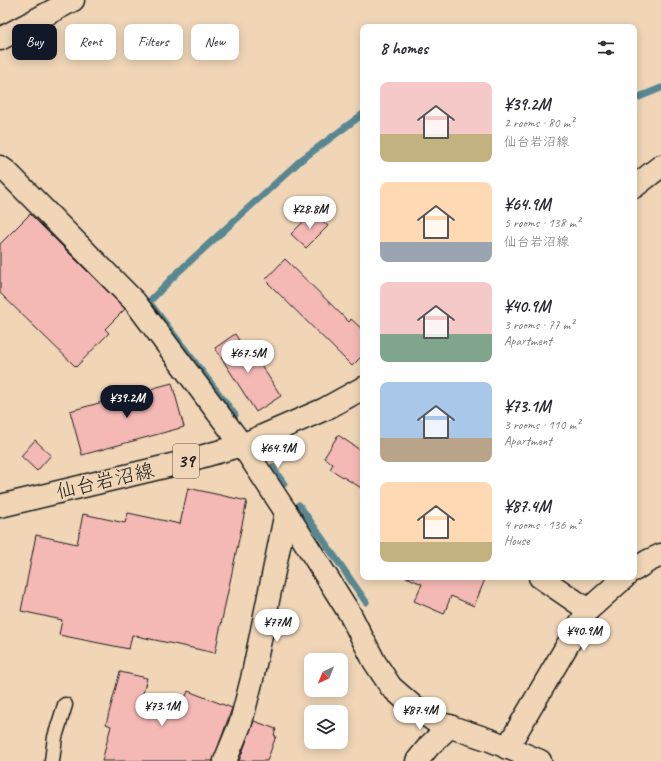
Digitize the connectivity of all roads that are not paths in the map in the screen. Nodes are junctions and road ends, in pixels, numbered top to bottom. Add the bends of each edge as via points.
1 (73, 0) edge
2 (0, 39) edge
3 (661, 166) edge
4 (0, 167) edge
5 (637, 185) edge
6 (360, 390) edge
7 (242, 445) junction
8 (0, 506) edge
9 (286, 512) junction
10 (661, 555) edge
11 (637, 568) edge
12 (544, 580) edge
13 (622, 580) edge
14 (588, 610) junction
15 (65, 705) dead end
16 (450, 726) junction
17 (507, 748) junction
18 (52, 761) edge
19 (225, 761) edge
20 (417, 761) edge
21 (540, 761) edge

1 - 2 street
3 - 5 street
4 - 7 street via 66,230 135,302
6 - 7 street, 仙台岩沼線 / 39 via 325,410
7 - 8 street, 仙台岩沼線 / 39 via 176,464
7 - 9 street
9 - 16 street via 350,614 374,661 391,687 436,722
9 - 19 street via 252,679 241,722
10 - 11 street
12 - 14 street
13 - 14 street
14 - 17 street
15 - 18 lane via 55,737
16 - 17 street
16 - 20 street
17 - 21 street

